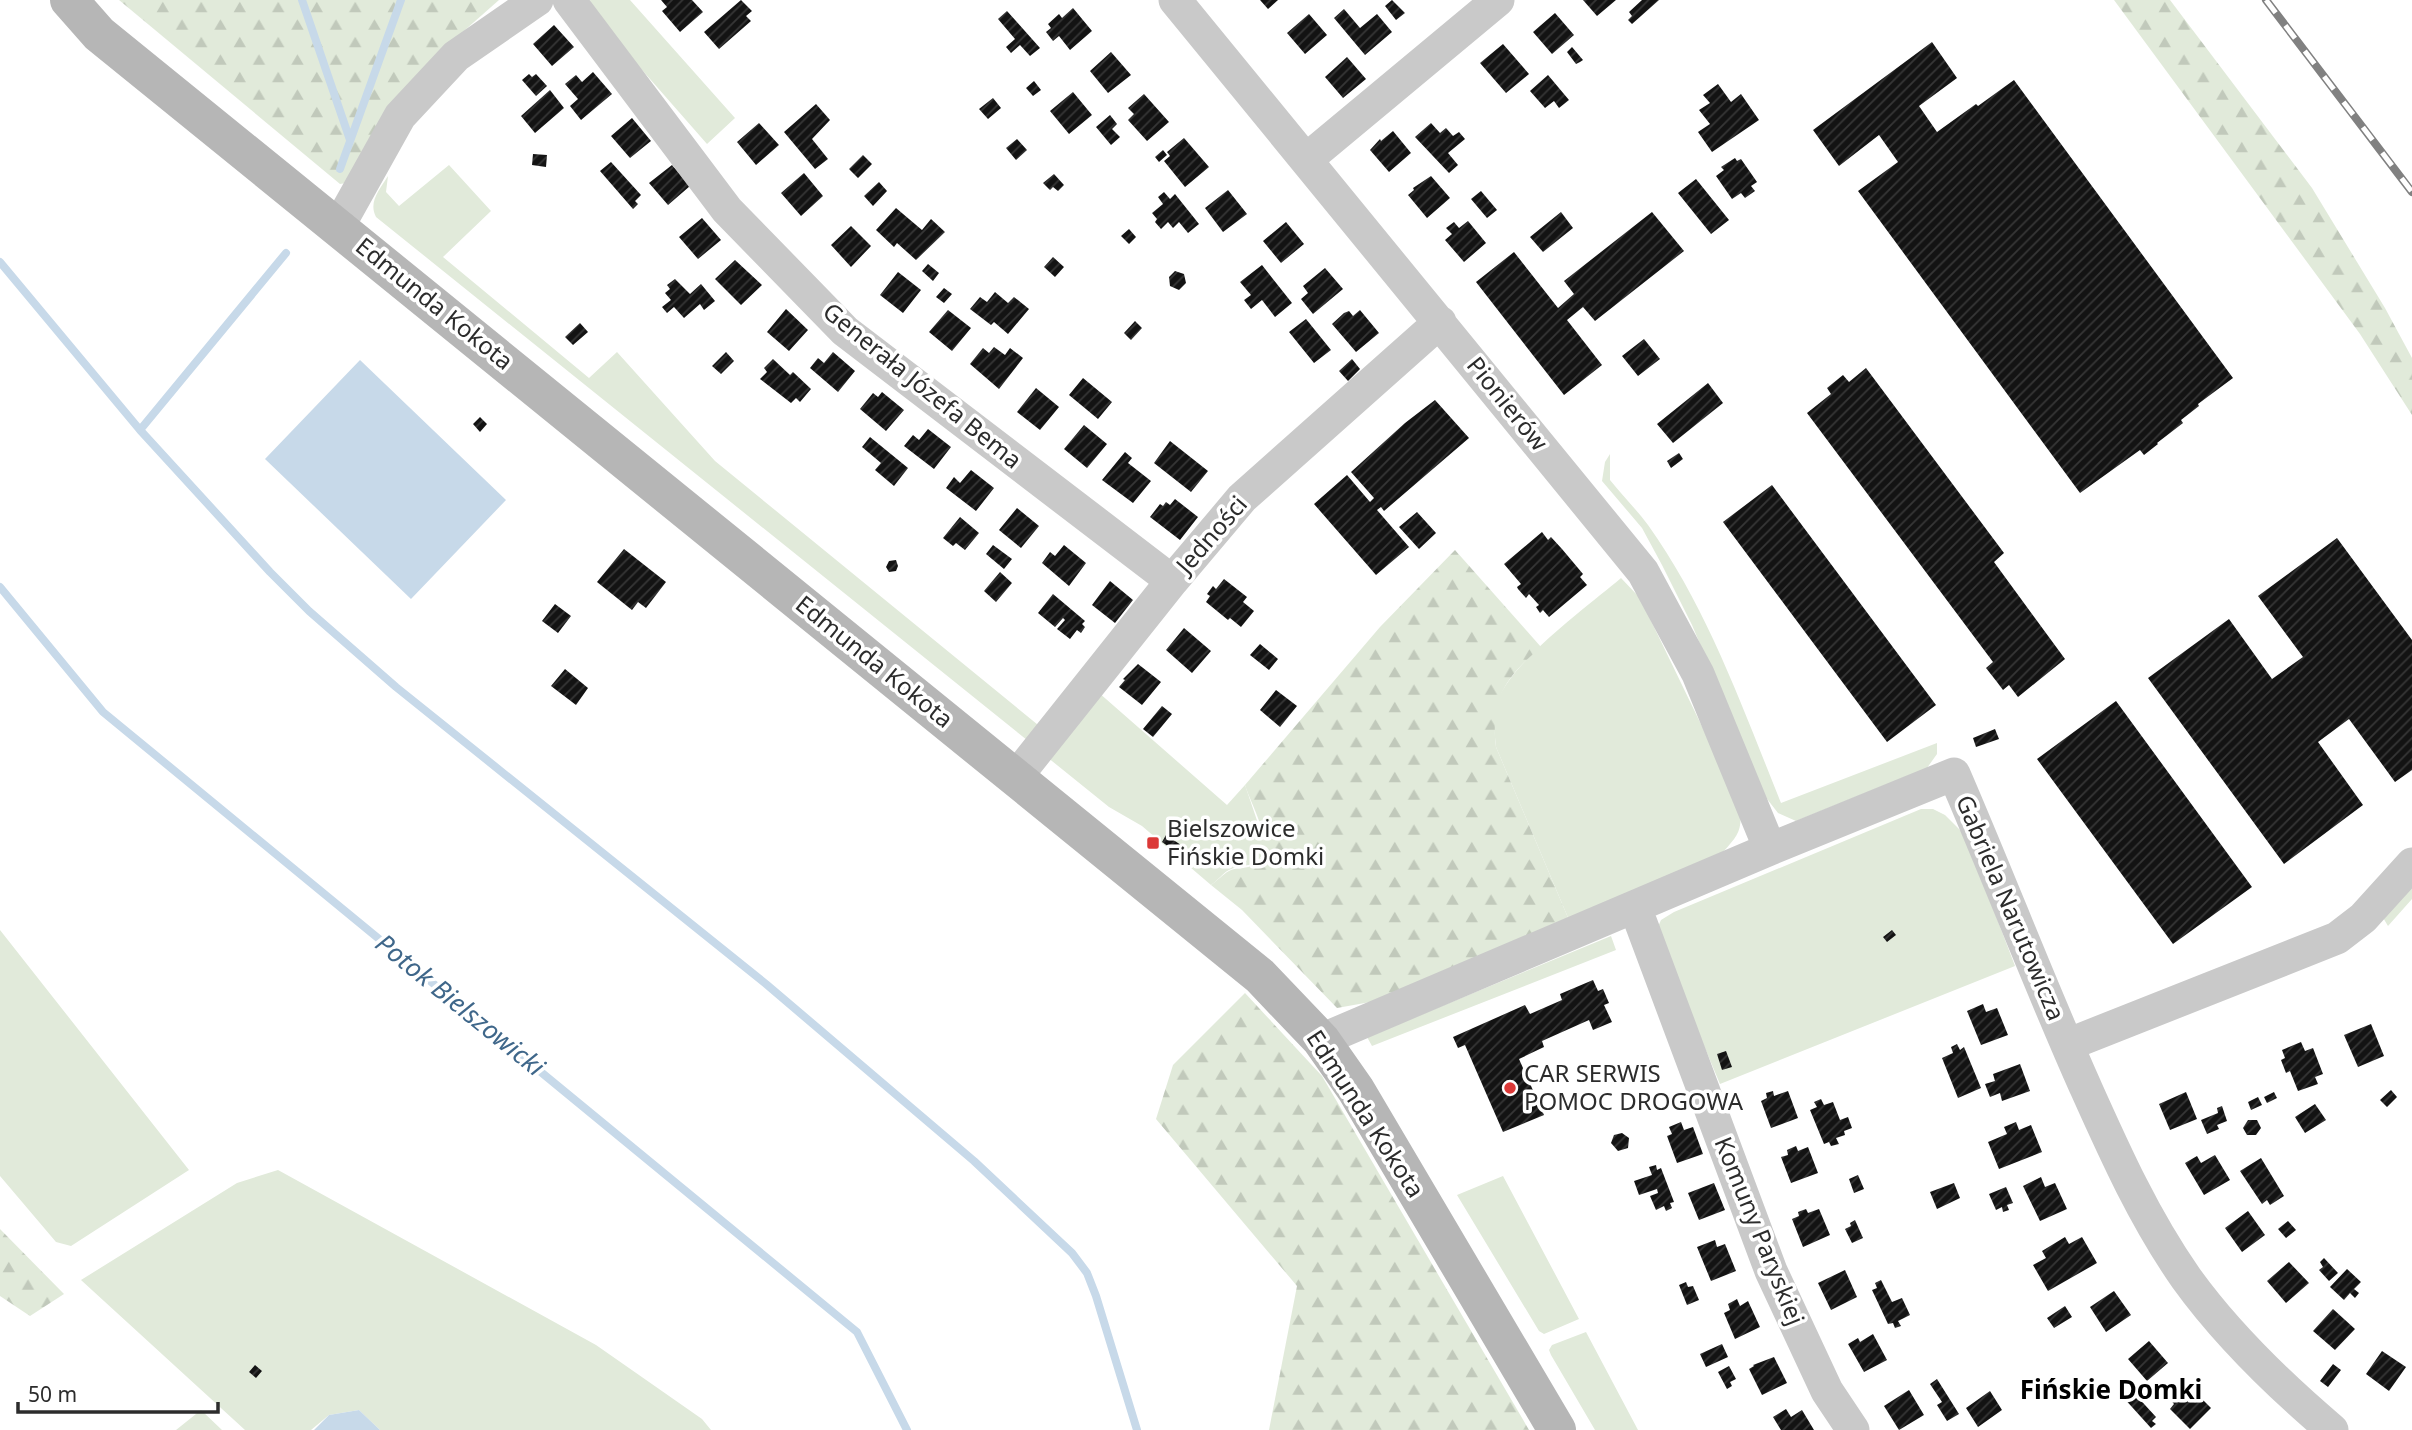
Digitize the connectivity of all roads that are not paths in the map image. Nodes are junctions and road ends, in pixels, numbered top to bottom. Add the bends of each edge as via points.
1 (69, 0) edge
2 (537, 0) edge
3 (569, 0) edge
4 (1175, 0) edge
5 (1498, 0) edge
6 (1307, 159) junction
7 (338, 227) junction
8 (1440, 322) junction
9 (1172, 581) junction
10 (1016, 777) junction
11 (1770, 849) junction
12 (2412, 864) edge
13 (1635, 907) junction
14 (1321, 1040) junction
15 (2067, 1045) junction
16 (1557, 1430) edge
17 (1853, 1430) edge
18 (2332, 1430) edge

1 - 7 street, Edmunda Kokota via 99,34
2 - 7 street via 456,56 400,116
3 - 9 street, Generała Józefa Bema via 727,210 845,331
4 - 6 street, Pionierów
5 - 6 street
6 - 8 street, Pionierów
7 - 10 street, Edmunda Kokota
8 - 9 street, Jedności via 1242,498
8 - 11 street, Pionierów via 1643,572 1698,674
9 - 10 street, Jedności
10 - 14 street, Edmunda Kokota via 1251,968
11 - 13 street, Gabriela Narutowicza
11 - 15 street, Gabriela Narutowicza via 1954,774
12 - 15 street via 2363,918 2337,939
13 - 14 street, Gabriela Narutowicza
13 - 17 street, Komuny Paryskiej via 1771,1271 1827,1391
14 - 16 street, Edmunda Kokota via 1370,1113
15 - 18 street, Gabriela Narutowicza via 2143,1210 2187,1279 2283,1388

